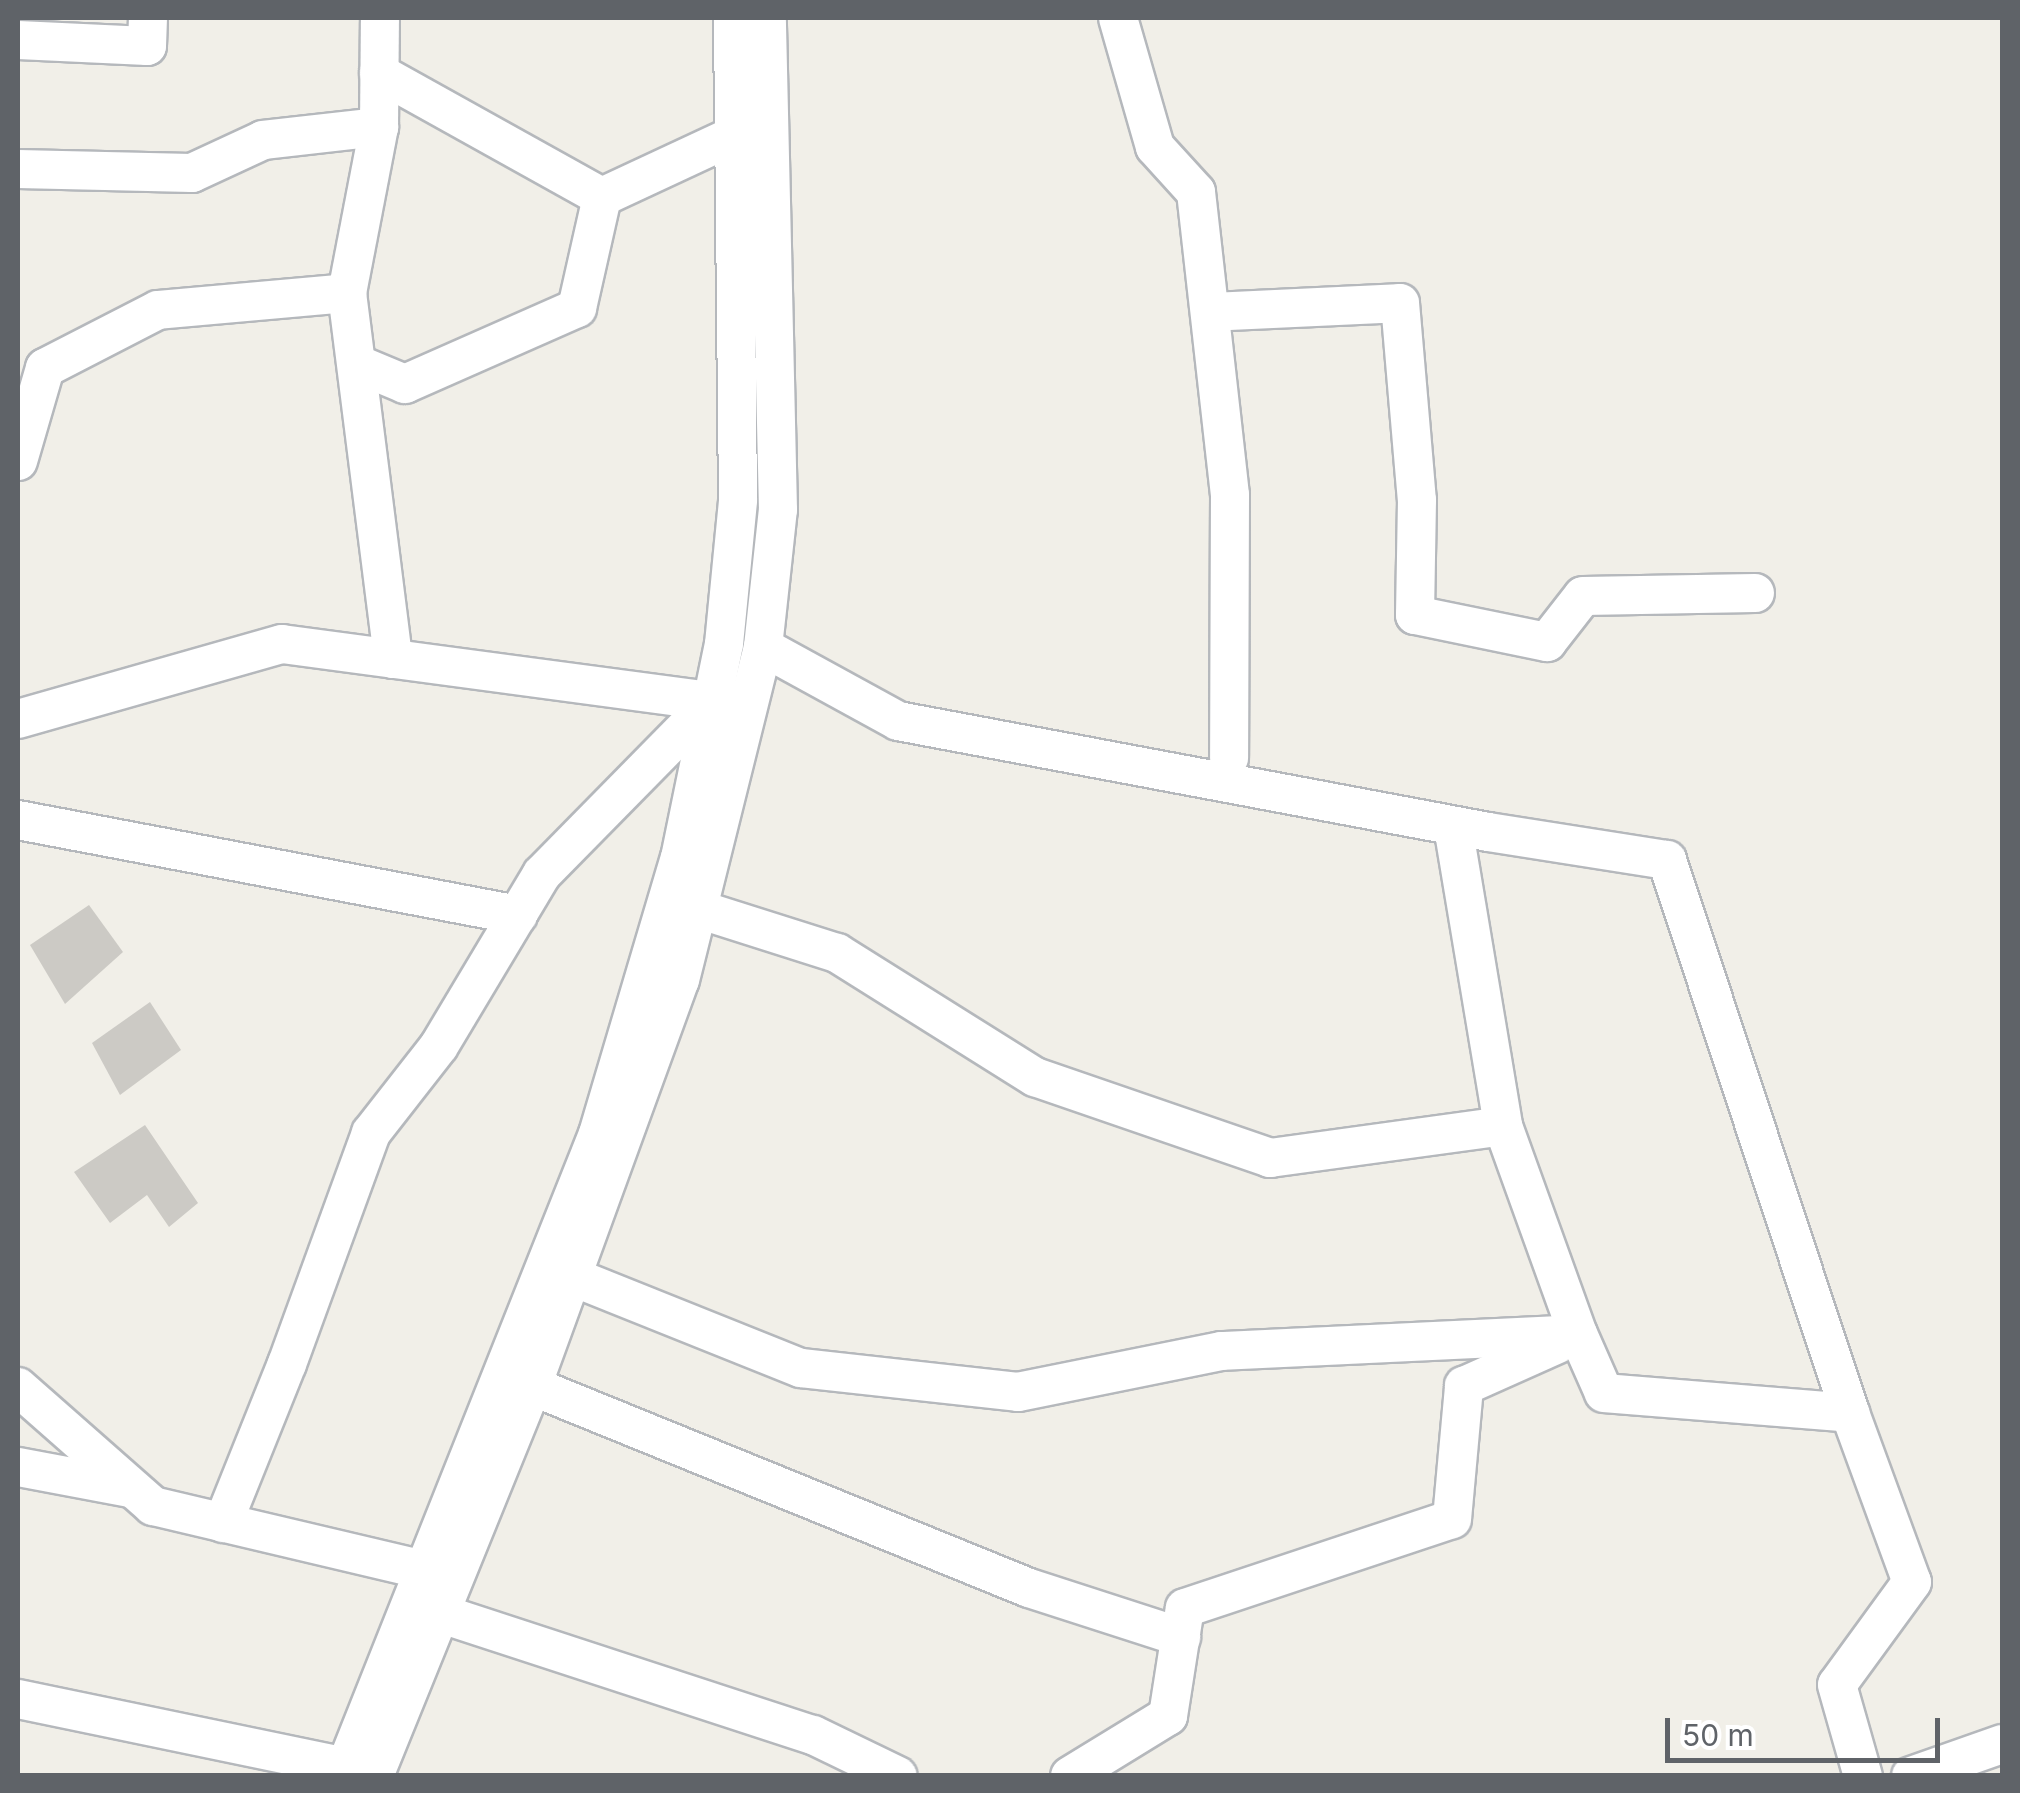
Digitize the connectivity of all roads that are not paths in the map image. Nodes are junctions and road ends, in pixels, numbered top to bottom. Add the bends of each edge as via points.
1 (148, 18) edge
2 (380, 18) edge
3 (733, 18) edge
4 (767, 18) edge
5 (1118, 18) edge
6 (18, 40) edge
7 (380, 73) junction
8 (378, 127) junction
9 (733, 136) junction
10 (18, 168) edge
11 (602, 197) junction
12 (348, 293) junction
13 (1210, 312) junction
14 (356, 364) junction
15 (18, 461) edge
16 (1755, 593) dead end
17 (763, 647) junction
18 (393, 659) junction
19 (712, 701) junction
20 (18, 718) edge
21 (1229, 758) dead end
22 (18, 820) edge
23 (1454, 826) junction
24 (698, 910) junction
25 (518, 915) junction
26 (1503, 1126) junction
27 (573, 1277) junction
28 (1578, 1334) junction
29 (18, 1386) edge
30 (532, 1386) junction
31 (1850, 1413) junction
32 (18, 1467) edge
33 (133, 1488) junction
34 (223, 1523) junction
35 (424, 1570) junction
36 (439, 1613) junction
37 (1181, 1637) junction
38 (18, 1698) edge
39 (2002, 1744) edge
40 (354, 1773) edge
41 (898, 1776) edge
42 (1070, 1776) edge
43 (1863, 1776) edge
44 (1910, 1776) edge

1 - 6 street via 147,46
2 - 7 street
3 - 9 street
4 - 17 street via 778,510
5 - 13 street via 1155,146 1196,192
7 - 8 street
7 - 11 street
8 - 10 street via 263,140 192,172
8 - 12 street
9 - 11 street
9 - 19 street via 738,500
11 - 14 street via 577,308 404,384
12 - 14 street
12 - 15 street via 158,310 45,368
13 - 16 street via 1400,304 1417,500 1415,615 1547,642 1583,596
13 - 21 street via 1230,495
14 - 18 street
17 - 23 street via 898,721
17 - 24 street
18 - 19 street
18 - 20 street via 282,644
19 - 25 street via 542,874
19 - 35 street via 680,858 598,1134
22 - 25 street
23 - 26 street
23 - 31 street via 1667,860
24 - 26 street via 837,954 1036,1077 1270,1158
24 - 27 street via 680,980
25 - 34 street via 439,1046 371,1133
26 - 28 street
27 - 28 street via 801,1368 1018,1392 1222,1351
27 - 30 street
28 - 31 street via 1604,1393
28 - 37 street via 1464,1386 1452,1519 1185,1608
29 - 33 street
30 - 36 street
30 - 37 street via 1029,1588
31 - 43 street via 1912,1582 1838,1686
32 - 33 street
33 - 34 street via 153,1506
34 - 35 street
35 - 40 street
36 - 40 street
36 - 41 street via 813,1735
37 - 42 street via 1168,1716
38 - 40 street
39 - 44 street

